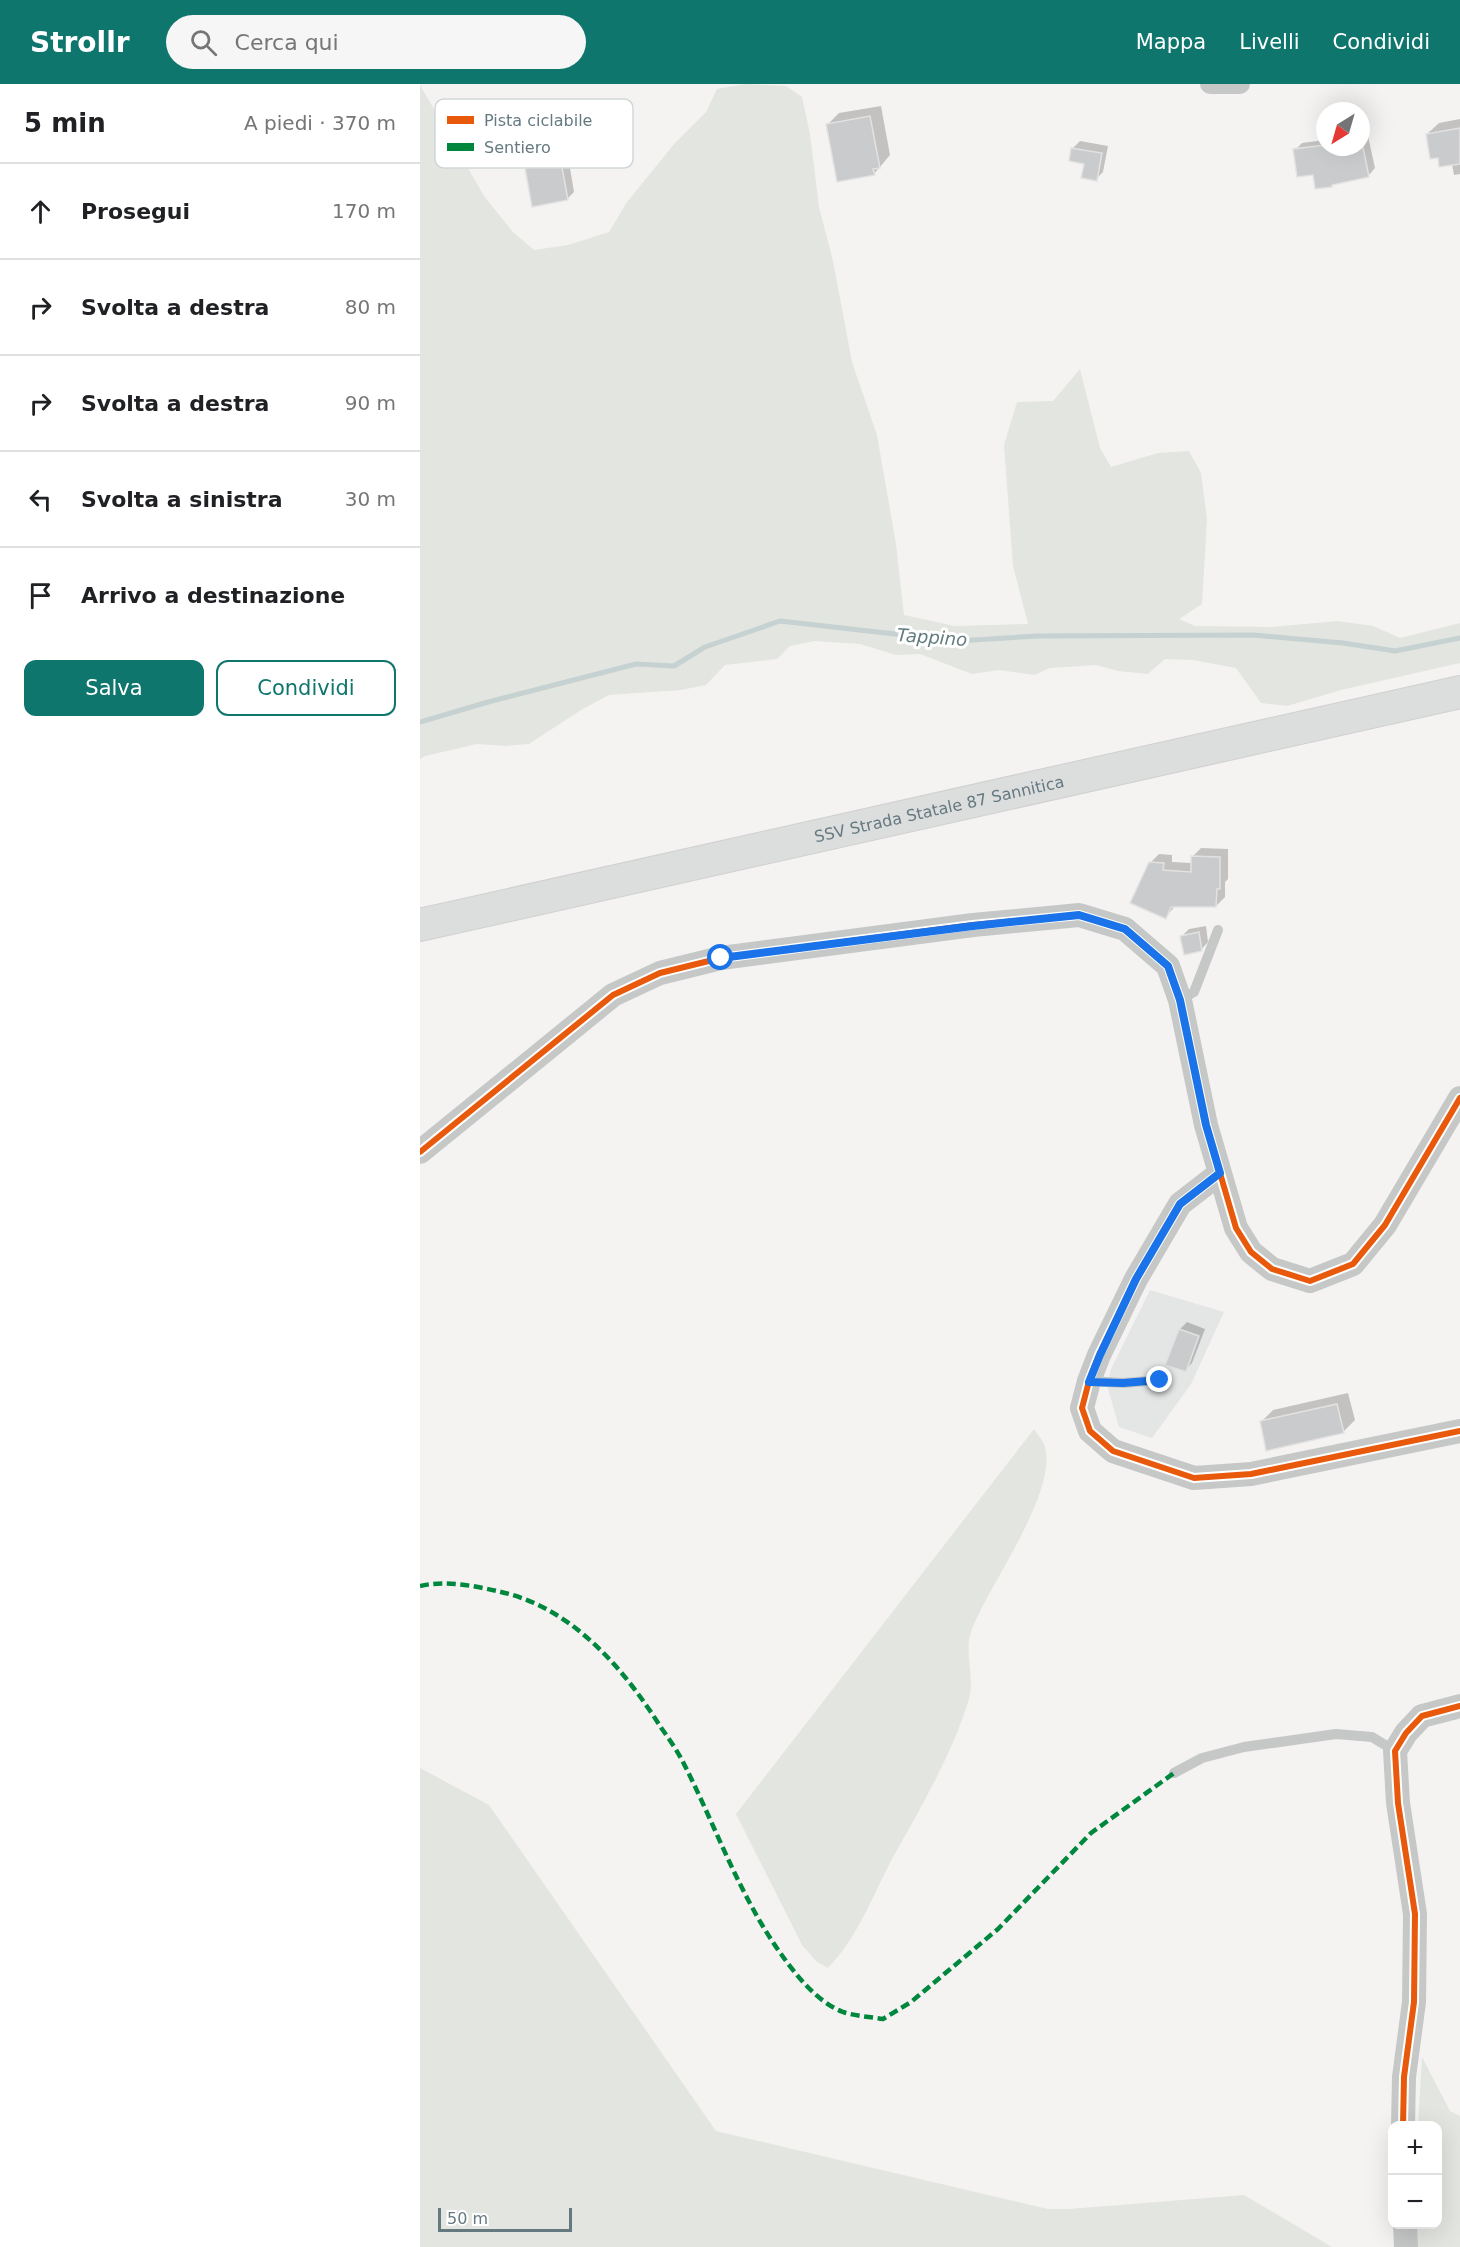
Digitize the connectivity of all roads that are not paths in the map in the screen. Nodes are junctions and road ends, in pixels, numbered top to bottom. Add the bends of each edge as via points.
1 (1210, 84) edge
2 (1240, 84) edge
3 (1460, 692) edge
4 (420, 925) edge
5 (1218, 930) dead end
6 (1180, 1000) junction
7 (1460, 1098) edge
8 (420, 1152) edge
9 (1220, 1173) junction
10 (1160, 1380) dead end
11 (1089, 1382) junction
12 (1460, 1431) edge
13 (1460, 1706) edge
14 (1395, 1751) junction
15 (1174, 1773) dead end
16 (1403, 2121) edge
17 (1405, 2229) edge
18 (1406, 2247) edge

1 - 2 street
3 - 4 main road, SSV Strada Statale 87 Sannitica
5 - 6 lane via 1194,992
6 - 8 street via 1168,966 1125,929 1079,915 721,958 660,973 613,995
6 - 9 street
7 - 9 street via 1385,1225 1353,1264 1310,1281 1272,1269 1251,1252 1236,1228
9 - 11 street via 1180,1204 1136,1279
10 - 11 lane
11 - 12 street via 1082,1408 1090,1431 1113,1451 1194,1478 1251,1474
13 - 14 street via 1422,1716
14 - 15 lane via 1372,1737 1336,1734 1244,1747 1202,1758
14 - 16 street via 1398,1803 1414,1914 1414,2002 1404,2077
17 - 18 street

